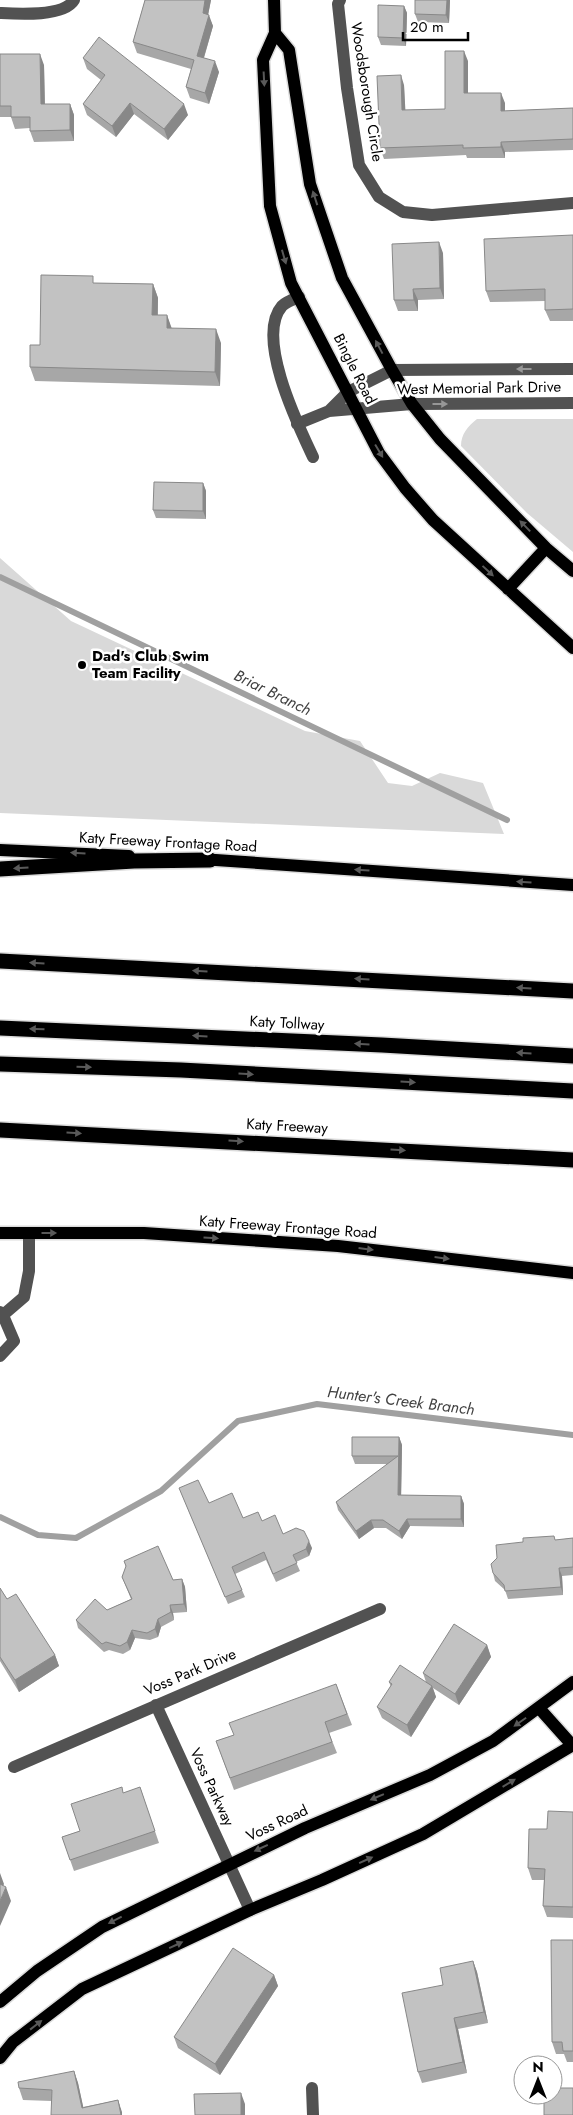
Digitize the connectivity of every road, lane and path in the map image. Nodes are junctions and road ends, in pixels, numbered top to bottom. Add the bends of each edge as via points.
1 (74, 0) edge
2 (274, 0) edge
3 (340, 0) edge
4 (0, 14) edge
5 (275, 33) junction
6 (573, 204) edge
7 (299, 297) junction
8 (573, 369) edge
9 (392, 370) junction
10 (348, 392) junction
11 (573, 403) edge
12 (412, 404) junction
13 (356, 408) junction
14 (329, 411) junction
15 (297, 424) junction
16 (313, 457) dead end
17 (546, 548) junction
18 (573, 571) edge
19 (508, 589) junction
20 (573, 648) edge
21 (0, 850) edge
22 (210, 860) junction
23 (0, 869) edge
24 (573, 885) edge
25 (0, 961) edge
26 (573, 991) edge
27 (0, 1028) edge
28 (573, 1056) edge
29 (0, 1064) edge
30 (573, 1091) edge
31 (0, 1130) edge
32 (25, 1131) junction
33 (0, 1134) edge
34 (573, 1160) edge
35 (0, 1233) edge
36 (29, 1233) junction
37 (573, 1273) edge
38 (2, 1313) edge
39 (0, 1356) edge
40 (380, 1609) dead end
41 (573, 1682) edge
42 (156, 1705) junction
43 (539, 1708) junction
44 (573, 1745) edge
45 (14, 1767) dead end
46 (229, 1864) junction
47 (250, 1910) junction
48 (0, 2002) edge
49 (0, 2058) edge
50 (312, 2088) dead end
51 (313, 2115) edge

1 - 4 street via 60,11
2 - 5 main road, Bingle Road
3 - 6 street, Woodsborough Circle via 347,88 359,165 379,197 404,212 432,215
5 -> 7 main road, Bingle Road via 263,60 270,206
9 -> 5 main road, Bingle Road via 342,278 310,184 289,50
7 - 10 main road, Bingle Road
7 - 15 street via 282,306 273,326 278,372
8 -> 9 street, West Memorial Park Drive
9 - 10 street, West Memorial Park Drive
9 - 12 main road, Bingle Road
10 - 13 main road, Bingle Road
10 - 14 street, West Memorial Park Drive
12 -> 11 street, West Memorial Park Drive
12 - 13 street, West Memorial Park Drive
17 -> 12 main road, Bingle Road via 440,439
13 - 14 street, West Memorial Park Drive
13 -> 19 main road, Bingle Road via 379,453 405,488 434,520
14 - 15 street
15 - 16 street
17 - 18 main road, Bingle Road
17 - 19 main road
19 - 20 main road, Bingle Road
22 -> 21 main road, Katy Freeway Frontage Road
22 -> 23 highway
24 -> 22 main road, Katy Freeway Frontage Road
26 -> 25 highway
28 -> 27 highway, Katy Tollway
29 -> 30 highway via 181,1070
31 - 32 highway, Katy Freeway
32 - 33 highway
32 -> 34 highway, Katy Freeway
35 - 36 main road, Katy Freeway Frontage Road
36 -> 37 main road, Katy Freeway Frontage Road via 144,1233 338,1246
36 - 38 street via 29,1271 24,1296
38 - 39 street via 14,1341
40 - 42 street, Voss Park Drive
41 - 43 main road, Voss Road
42 - 45 street, Voss Park Drive
42 - 46 street, Voss Parkway
43 - 44 main road
43 -> 46 main road, Voss Road via 493,1741 430,1774
47 -> 44 main road via 423,1834
46 - 47 street, Voss Parkway
46 -> 48 main road, Voss Road via 102,1927 37,1971
49 -> 47 main road via 13,2042 82,1989
50 - 51 street

